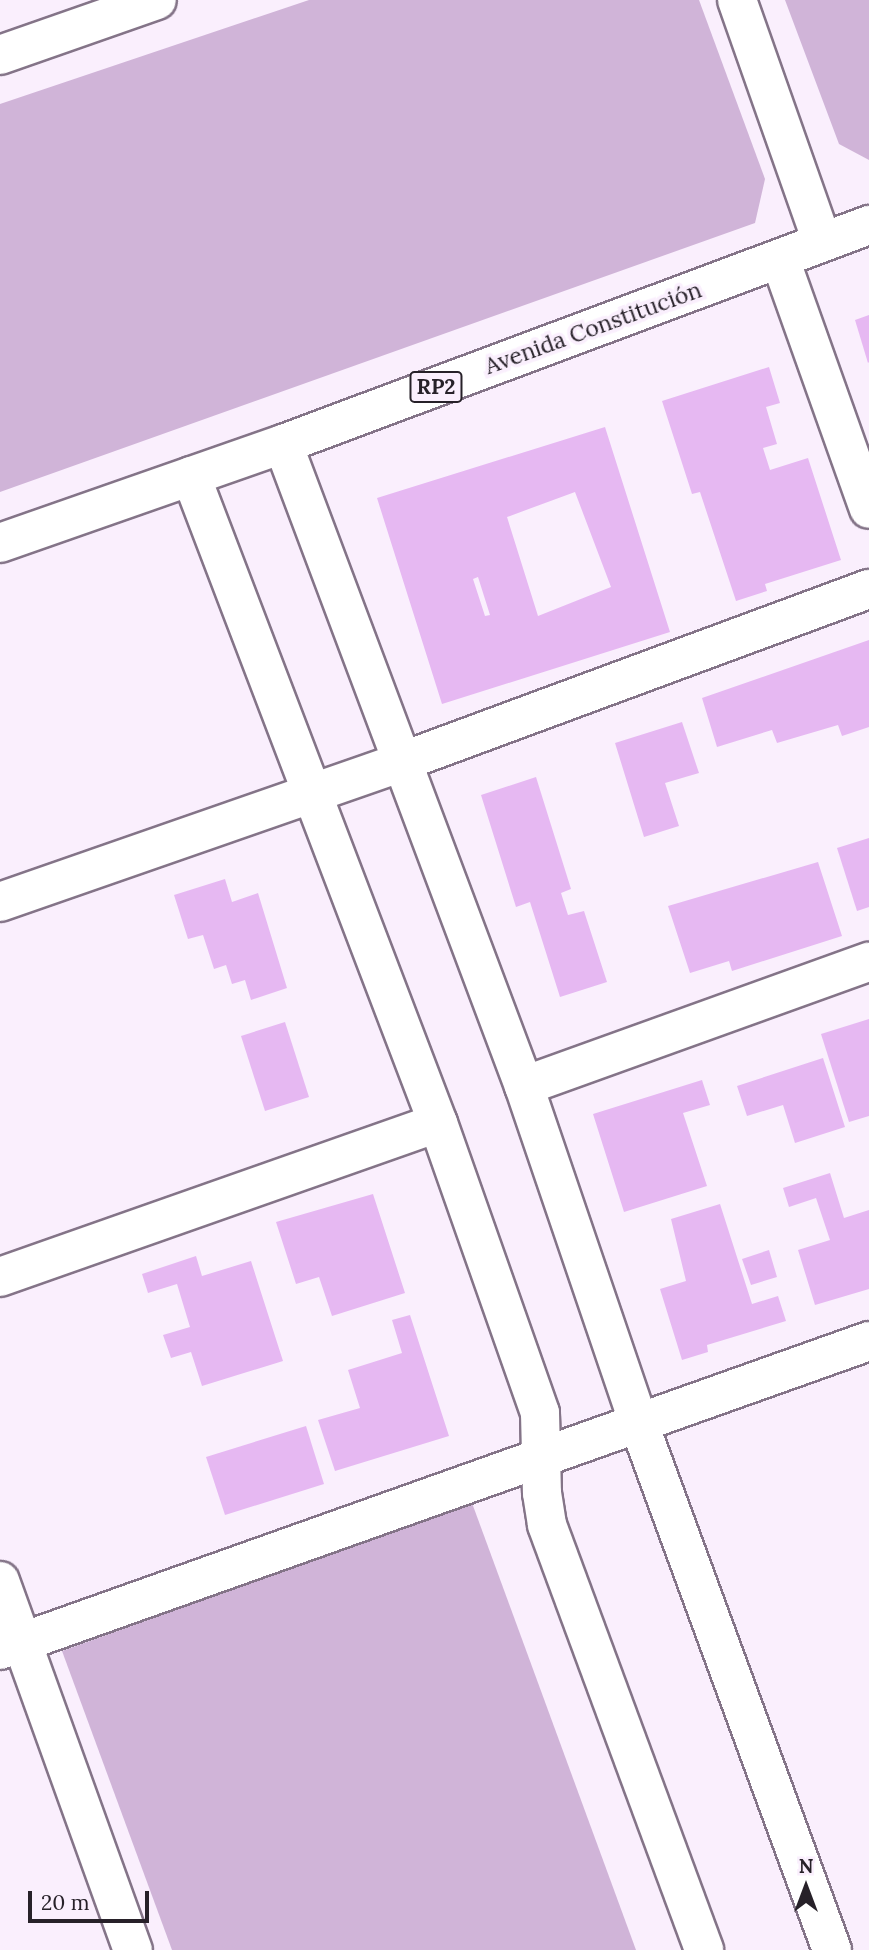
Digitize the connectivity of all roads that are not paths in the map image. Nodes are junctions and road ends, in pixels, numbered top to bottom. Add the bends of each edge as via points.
1 (157, 0) edge
2 (737, 0) edge
3 (0, 55) edge
4 (869, 225) edge
5 (822, 241) junction
6 (780, 259) junction
7 (283, 444) junction
8 (191, 476) junction
9 (869, 509) edge
10 (0, 543) edge
11 (869, 589) edge
12 (401, 762) junction
13 (310, 792) junction
14 (0, 902) edge
15 (869, 962) edge
16 (524, 1086) junction
17 (438, 1123) junction
18 (0, 1276) edge
19 (869, 1341) edge
20 (639, 1424) junction
21 (544, 1454) junction
22 (0, 1581) edge
23 (11, 1646) edge
24 (133, 1950) edge
25 (704, 1950) edge
26 (832, 1950) edge

1 - 3 street
2 - 5 street
4 - 5 street, Avenida Constitución / RP2
5 - 6 street, Avenida Constitución / RP2
6 - 7 street, Avenida Constitución / RP2
6 - 9 street
7 - 8 street, Avenida Constitución / RP2
7 - 12 street
8 - 10 street, Avenida Constitución / RP2
8 - 13 street
11 - 12 street
12 - 13 street
12 - 16 street
13 - 14 street
13 - 17 street
15 - 16 street
16 - 20 street
17 - 18 street
17 - 21 street via 540,1413
19 - 20 street
20 - 21 street
20 - 26 street
21 - 23 street
21 - 25 street via 542,1493 547,1525
22 - 23 street
23 - 24 street

